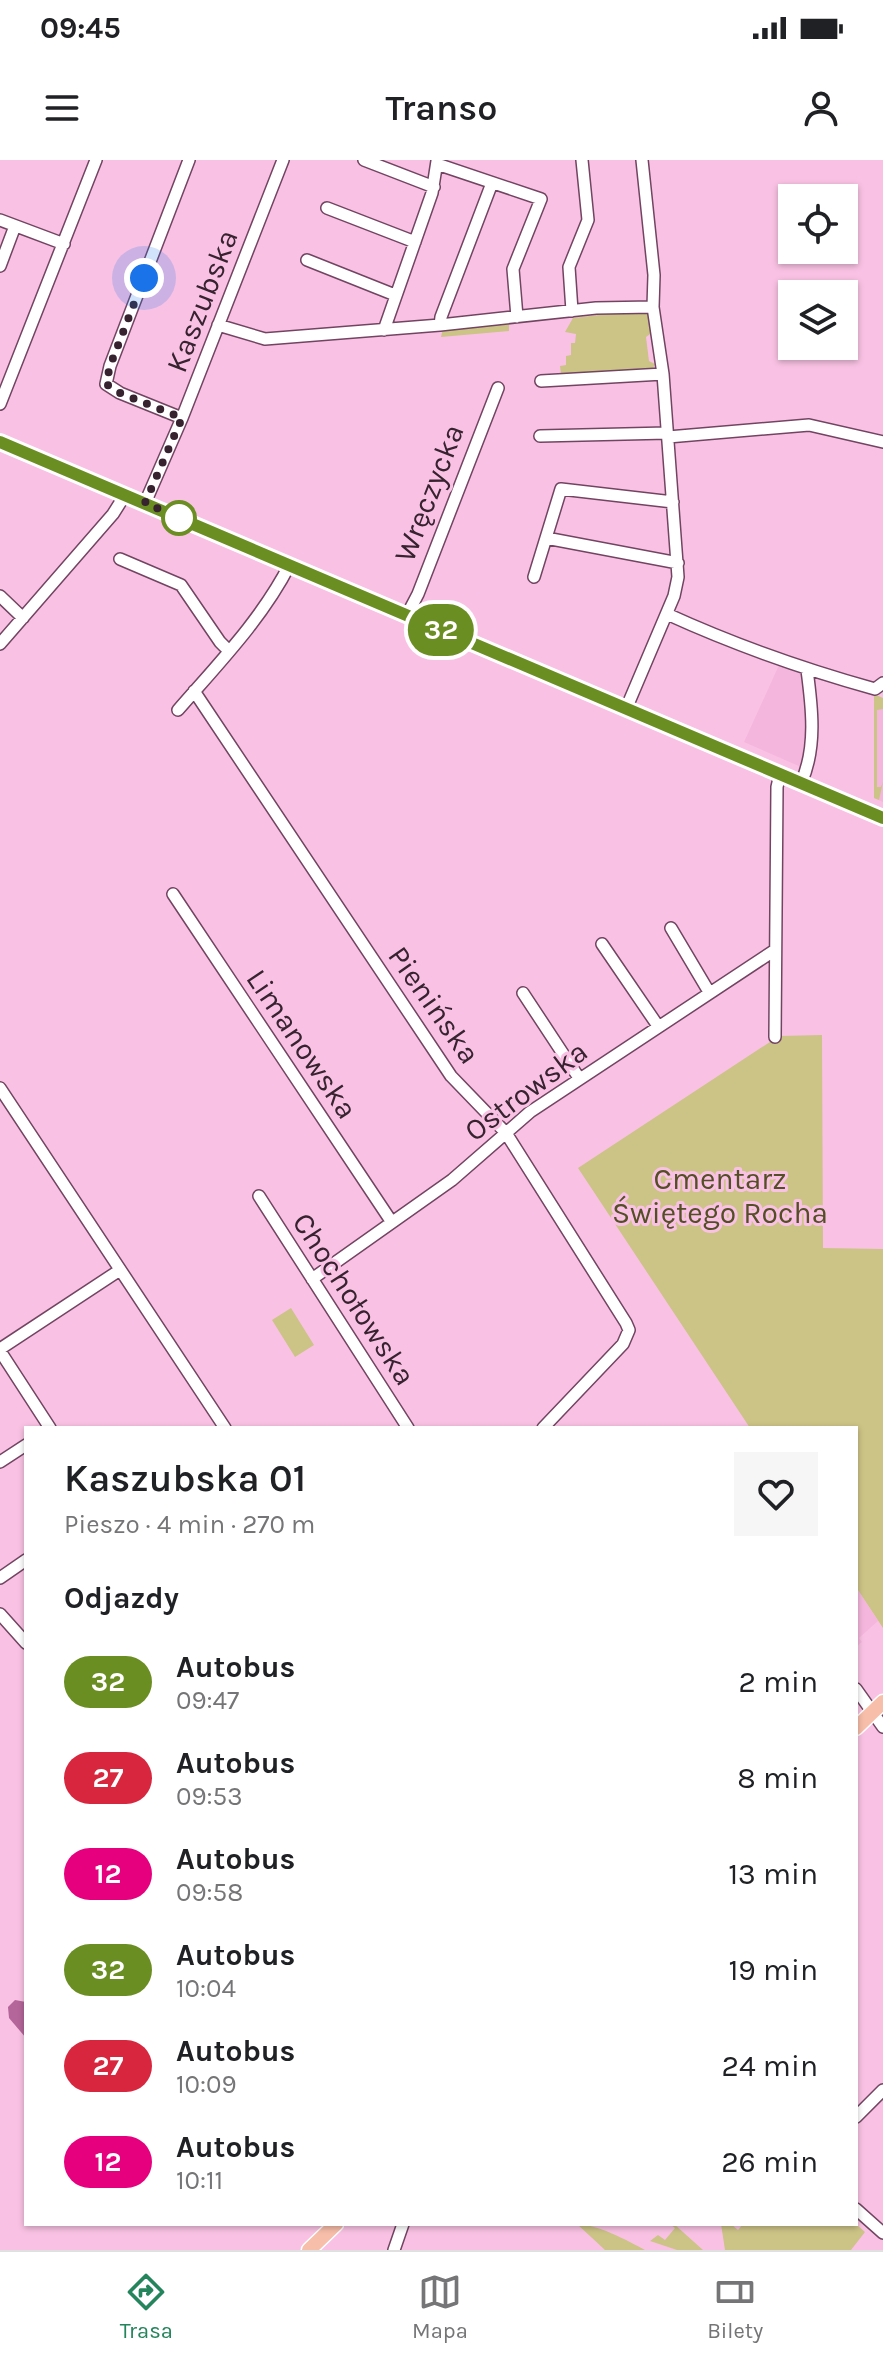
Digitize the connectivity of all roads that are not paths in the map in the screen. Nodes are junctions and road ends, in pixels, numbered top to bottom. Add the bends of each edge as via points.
1 (96, 160) edge
2 (189, 160) edge
3 (283, 160) edge
4 (364, 160) edge
5 (582, 160) edge
6 (642, 160) edge
7 (437, 162) edge
8 (492, 183) junction
9 (434, 187) junction
10 (327, 208) dead end
11 (0, 220) edge
12 (15, 226) junction
13 (415, 242) junction
14 (64, 244) junction
15 (307, 260) dead end
16 (0, 266) edge
17 (395, 295) junction
18 (653, 307) junction
19 (572, 311) junction
20 (517, 317) junction
21 (218, 325) junction
22 (440, 325) junction
23 (384, 330) junction
24 (663, 374) junction
25 (541, 381) dead end
26 (498, 388) dead end
27 (0, 404) edge
28 (182, 418) junction
29 (668, 435) junction
30 (540, 436) dead end
31 (0, 442) edge
32 (883, 442) edge
33 (125, 495) junction
34 (673, 502) junction
35 (145, 503) junction
36 (546, 538) junction
37 (120, 559) dead end
38 (678, 563) junction
39 (290, 564) junction
40 (534, 577) dead end
41 (0, 596) edge
42 (667, 614) junction
43 (407, 615) junction
44 (23, 618) junction
45 (0, 644) edge
46 (229, 651) junction
47 (807, 670) junction
48 (883, 683) edge
49 (194, 691) junction
50 (626, 709) junction
51 (178, 710) dead end
52 (780, 774) junction
53 (801, 783) junction
54 (883, 818) edge
55 (173, 894) dead end
56 (671, 928) dead end
57 (602, 944) dead end
58 (775, 950) junction
59 (709, 992) junction
60 (523, 993) dead end
61 (658, 1026) junction
62 (775, 1037) dead end
63 (579, 1078) junction
64 (0, 1088) edge
65 (506, 1133) junction
66 (259, 1196) dead end
67 (391, 1221) junction
68 (120, 1270) junction
69 (312, 1279) junction
70 (0, 1350) edge
71 (49, 1426) edge
72 (224, 1426) edge
73 (407, 1426) edge
74 (545, 1426) edge
75 (24, 1446) edge
76 (0, 1462) edge
77 (24, 1561) edge
78 (0, 1578) edge
79 (0, 1614) edge
80 (24, 1641) edge
81 (858, 1691) edge
82 (878, 1707) edge
83 (858, 1726) edge
84 (883, 1727) edge
85 (883, 2090) edge
86 (858, 2115) edge
87 (858, 2211) edge
88 (334, 2226) edge
89 (402, 2226) edge
90 (883, 2233) edge
91 (309, 2250) edge
92 (394, 2250) edge

1 - 14 street
2 - 28 street via 106,384
3 - 21 street, Kaszubska
4 - 9 street
5 - 19 street via 588,220 569,267
6 - 18 street
7 - 8 street
7 - 9 street
8 - 20 street via 541,199 513,269
8 - 22 street
9 - 13 street
10 - 13 street
11 - 12 street
12 - 14 street
12 - 16 street
13 - 17 street
14 - 27 street
15 - 17 street
17 - 23 street
18 - 19 street
18 - 24 street
19 - 20 street
20 - 22 street
21 - 23 street via 265,339
21 - 28 street, Kaszubska
22 - 23 street
24 - 25 street
24 - 29 street
26 - 43 street, Wręczycka
28 - 35 street, Kaszubska
29 - 30 street
29 - 32 street via 809,425
29 - 34 street
31 - 33 main road
33 - 35 main road
33 - 44 street
34 - 36 street via 561,489
34 - 38 street
35 - 39 main road
36 - 38 street
36 - 40 street
37 - 46 street via 181,585
38 - 42 street
39 - 43 main road
39 - 46 street via 274,595
41 - 44 street
42 - 47 street
42 - 50 street
43 - 50 main road
44 - 45 street
46 - 49 street
47 - 48 street via 875,689
47 - 53 street via 812,712 809,761
49 - 51 street
49 - 65 street, Pienińska via 451,1076
50 - 52 main road
52 - 53 main road
52 - 58 street
53 - 54 main road
55 - 67 street, Limanowska
56 - 59 street
57 - 61 street
58 - 59 street, Ostrowska
58 - 62 street
59 - 61 street, Ostrowska
60 - 63 street
61 - 63 street, Ostrowska
63 - 65 street, Ostrowska
64 - 68 street
65 - 67 street, Ostrowska via 452,1180
65 - 74 street, Pienińska via 629,1330 623,1344
66 - 69 street, Chochołowska
67 - 69 street, Ostrowska
68 - 70 street
68 - 72 street
69 - 73 street, Chochołowska
70 - 71 street
75 - 76 street
77 - 78 street
79 - 80 street
81 - 82 street
82 - 83 main road
82 - 84 street
85 - 86 street
87 - 90 street
88 - 91 main road
89 - 92 street

